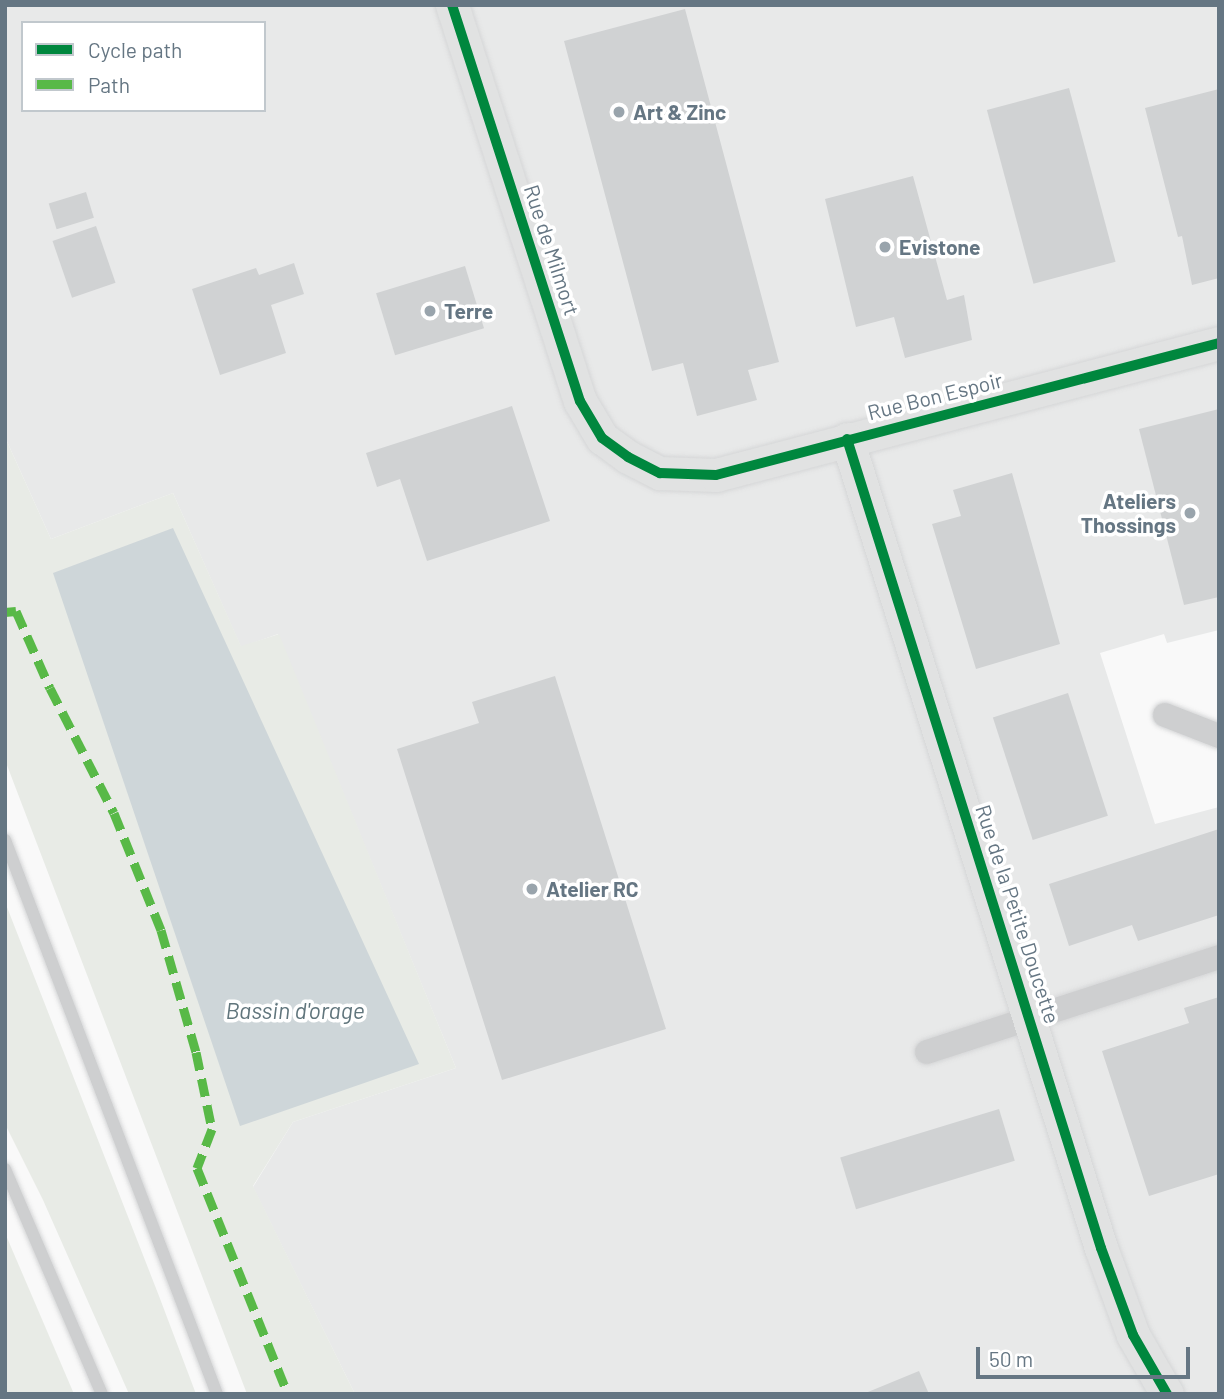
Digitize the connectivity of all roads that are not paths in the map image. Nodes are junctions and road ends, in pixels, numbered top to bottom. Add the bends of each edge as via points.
1 (453, 5) edge
2 (1219, 343) edge
3 (847, 439) junction
4 (660, 473) joint
5 (1165, 715) dead end
6 (1219, 736) edge
7 (5, 840) edge
8 (1219, 957) edge
9 (1031, 1018) junction
10 (927, 1052) dead end
11 (5, 1169) edge
12 (102, 1394) edge
13 (217, 1394) edge
14 (1167, 1394) edge

1 - 4 street, Rue de Milmort via 580,401 602,438
2 - 3 street, Rue Bon Espoir
3 - 4 street, Rue Bon Espoir via 716,475
3 - 9 street, Rue de la Petite Doucette
5 - 6 street
7 - 13 lane
8 - 9 street
9 - 10 street
9 - 14 street, Rue de la Petite Doucette via 1101,1248 1133,1335
11 - 12 lane

